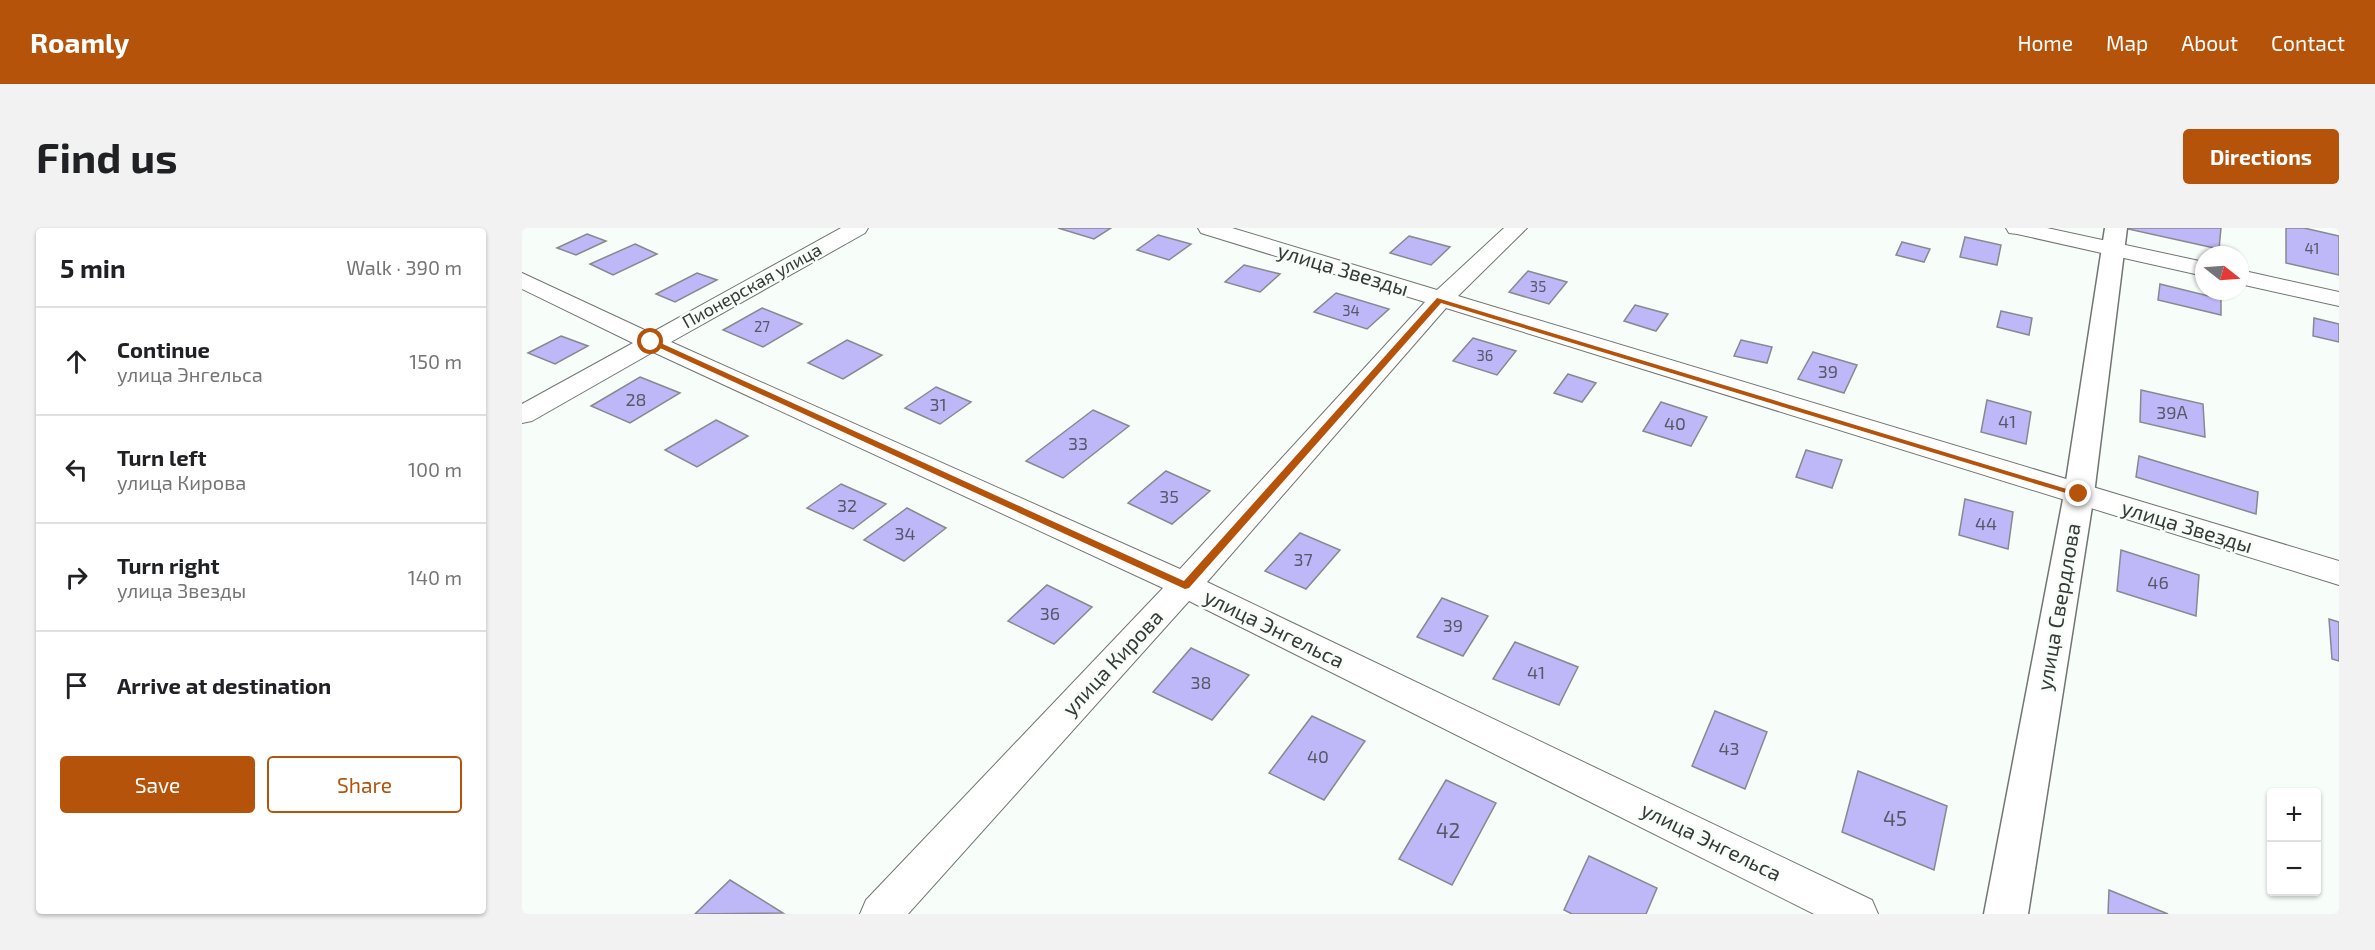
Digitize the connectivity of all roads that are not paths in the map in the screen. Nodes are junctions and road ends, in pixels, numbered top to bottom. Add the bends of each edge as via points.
1 (857, 228) edge
2 (1209, 228) edge
3 (1516, 228) edge
4 (2017, 228) edge
5 (2114, 239) edge
6 (2195, 266) edge
7 (2249, 279) edge
8 (522, 280) edge
9 (2339, 299) edge
10 (1440, 300) junction
11 (651, 342) junction
12 (522, 415) edge
13 (2079, 494) junction
14 (2339, 573) edge
15 (1185, 585) junction
16 (881, 914) edge
17 (1857, 914) edge
18 (2006, 914) edge

1 - 11 street, Пионерская улица
2 - 10 street, улица Звезды
3 - 10 street, улица Кирова
4 - 5 street
5 - 6 street
5 - 13 street, улица Свердлова
7 - 9 street
8 - 11 street, улица Энгельса
10 - 13 street, улица Звезды
10 - 15 street, улица Кирова
11 - 12 street, Пионерская улица
11 - 15 street, улица Энгельса
13 - 14 street, улица Звезды
13 - 18 street, улица Свердлова
15 - 16 street, улица Кирова
15 - 17 street, улица Энгельса

